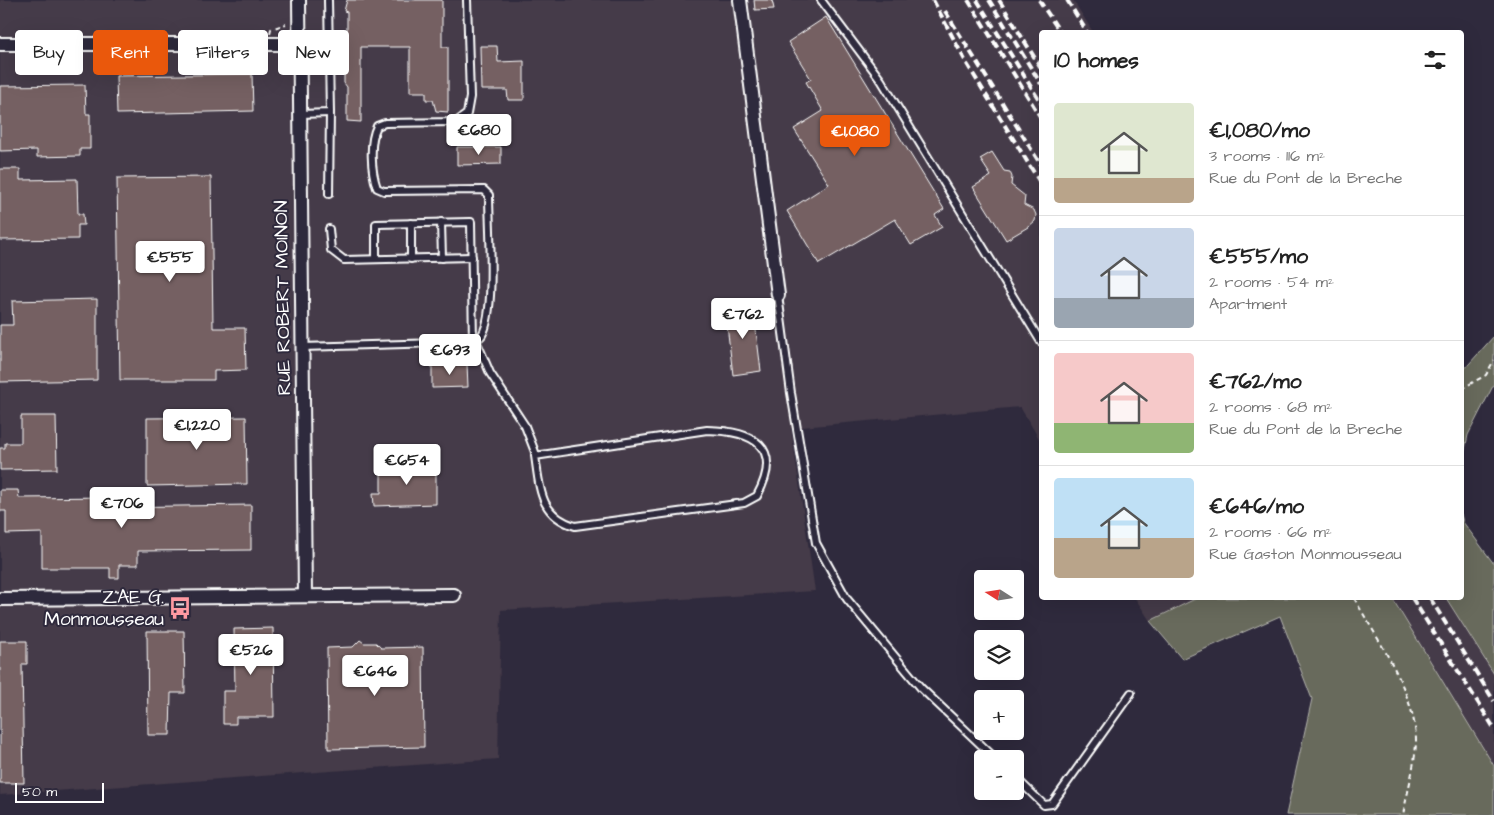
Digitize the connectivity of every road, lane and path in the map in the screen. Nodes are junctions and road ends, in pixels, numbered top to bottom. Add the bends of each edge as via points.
1 (299, 0) edge
2 (328, 0) edge
3 (467, 0) edge
4 (740, 0) edge
5 (821, 0) edge
6 (288, 21) dead end
7 (300, 30) edge
8 (0, 44) edge
9 (269, 44) junction
10 (278, 44) edge
11 (300, 75) edge
12 (330, 113) junction
13 (300, 114) junction
14 (329, 194) dead end
15 (441, 222) junction
16 (411, 223) junction
17 (330, 229) dead end
18 (442, 258) junction
19 (472, 258) junction
20 (411, 259) junction
21 (376, 260) junction
22 (778, 295) joint
23 (1039, 339) edge
24 (474, 341) junction
25 (302, 347) junction
26 (1494, 360) edge
27 (1464, 387) edge
28 (535, 456) junction
29 (454, 595) dead end
30 (305, 596) junction
31 (0, 599) edge
32 (1355, 600) edge
33 (1131, 693) dead end
34 (986, 750) edge
35 (1024, 785) edge
36 (1403, 815) edge

1 - 7 street, RUE ROBERT MOINON
2 - 12 lane
3 - 24 lane via 470,97 467,114 456,122 385,123 377,126 373,177 377,188 384,192 484,190 489,195 489,302 486,324 481,336
4 - 22 street
5 - 23 lane via 881,80
6 - 9 path via 283,27 272,29
8 - 9 street
9 - 10 street
11 - 13 street, RUE ROBERT MOINON
12 - 13 lane
12 - 14 lane
13 - 25 street, RUE ROBERT MOINON
15 - 16 lane
15 - 18 lane
15 - 19 lane via 471,222
16 - 20 lane
16 - 21 lane via 376,224
17 - 21 lane via 329,244 336,256 344,260
18 - 19 lane
18 - 20 lane
19 - 24 lane
20 - 21 lane
22 - 34 lane via 816,543 848,598 921,688
24 - 25 lane
24 - 28 lane via 490,373 525,426
25 - 30 street, RUE ROBERT MOINON
26 - 27 path via 1486,375
28 - 28 lane via 545,506 564,522 575,526 744,503 757,496 769,470 761,446 742,433 730,430 707,430
29 - 30 street
30 - 31 street
32 - 36 path via 1412,711 1416,741
33 - 35 lane via 1052,804 1044,804

